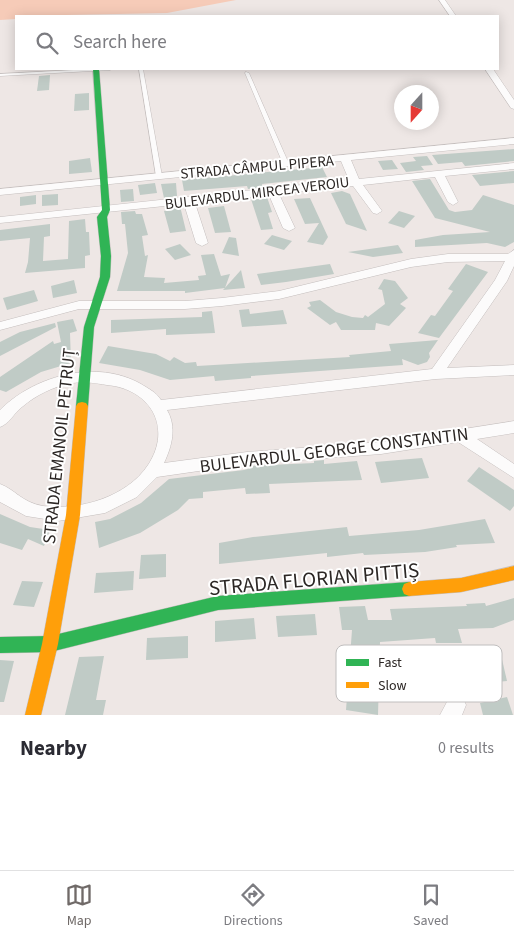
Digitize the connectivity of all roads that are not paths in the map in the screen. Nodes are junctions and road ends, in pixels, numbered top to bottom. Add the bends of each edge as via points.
1 (442, 0) edge
2 (452, 15) edge
3 (80, 70) edge
4 (96, 70) edge
5 (141, 70) edge
6 (489, 70) edge
7 (247, 72) dead end
8 (0, 75) edge
9 (514, 106) edge
10 (514, 142) edge
11 (345, 158) junction
12 (286, 164) junction
13 (514, 166) edge
14 (438, 173) junction
15 (159, 176) junction
16 (102, 182) junction
17 (355, 182) junction
18 (0, 192) edge
19 (273, 192) junction
20 (189, 201) junction
21 (453, 202) dead end
22 (106, 210) junction
23 (377, 211) dead end
24 (0, 220) edge
25 (289, 228) dead end
26 (202, 243) dead end
27 (512, 257) edge
28 (94, 306) junction
29 (0, 326) edge
30 (514, 370) edge
31 (436, 374) junction
32 (84, 377) junction
33 (158, 406) junction
34 (1, 418) edge
35 (514, 427) edge
36 (461, 436) junction
37 (154, 471) junction
38 (514, 472) edge
39 (0, 491) edge
40 (73, 514) junction
41 (514, 573) edge
42 (50, 644) junction
43 (0, 645) edge
44 (33, 715) edge

1 - 2 street
3 - 8 lane
4 - 16 street, STRADA EMANOIL PETRUȚ
5 - 15 lane
6 - 9 street
7 - 12 lane
10 - 11 street, STRADA CÂMPUL PIPERA
11 - 12 street, STRADA CÂMPUL PIPERA
11 - 17 street
12 - 15 street, STRADA CÂMPUL PIPERA
13 - 14 street, BULEVARDUL MIRCEA VEROIU
14 - 17 street, BULEVARDUL MIRCEA VEROIU
14 - 21 street
15 - 16 street, STRADA CÂMPUL PIPERA
16 - 18 street, STRADA CÂMPUL PIPERA
16 - 22 street, STRADA EMANOIL PETRUȚ
17 - 19 street, BULEVARDUL MIRCEA VEROIU
17 - 23 street
19 - 20 street, BULEVARDUL MIRCEA VEROIU
19 - 25 street
20 - 22 street, BULEVARDUL MIRCEA VEROIU
20 - 26 street
22 - 24 street, BULEVARDUL MIRCEA VEROIU
22 - 28 street, STRADA EMANOIL PETRUȚ via 102,217 105,277
27 - 28 street via 448,258 411,263 279,295 241,300 185,305
27 - 31 street via 501,281
28 - 29 street via 66,307
28 - 32 street, STRADA EMANOIL PETRUȚ
30 - 31 street
31 - 33 street
32 - 33 street via 127,383 145,392
32 - 34 street via 38,389
32 - 40 street, STRADA EMANOIL PETRUȚ
33 - 37 street via 167,426 166,448
35 - 36 street, BULEVARDUL GEORGE CONSTANTIN
36 - 37 street, BULEVARDUL GEORGE CONSTANTIN via 381,448 247,458
36 - 38 street
37 - 40 street via 143,484 112,504
39 - 40 street via 23,508 47,514
40 - 42 street, STRADA EMANOIL PETRUȚ
41 - 42 street, STRADA FLORIAN PITTIȘ via 461,585 218,603
42 - 43 street, STRADA FLORIAN PITTIȘ
42 - 44 street, STRADA EMANOIL PETRUȚ

